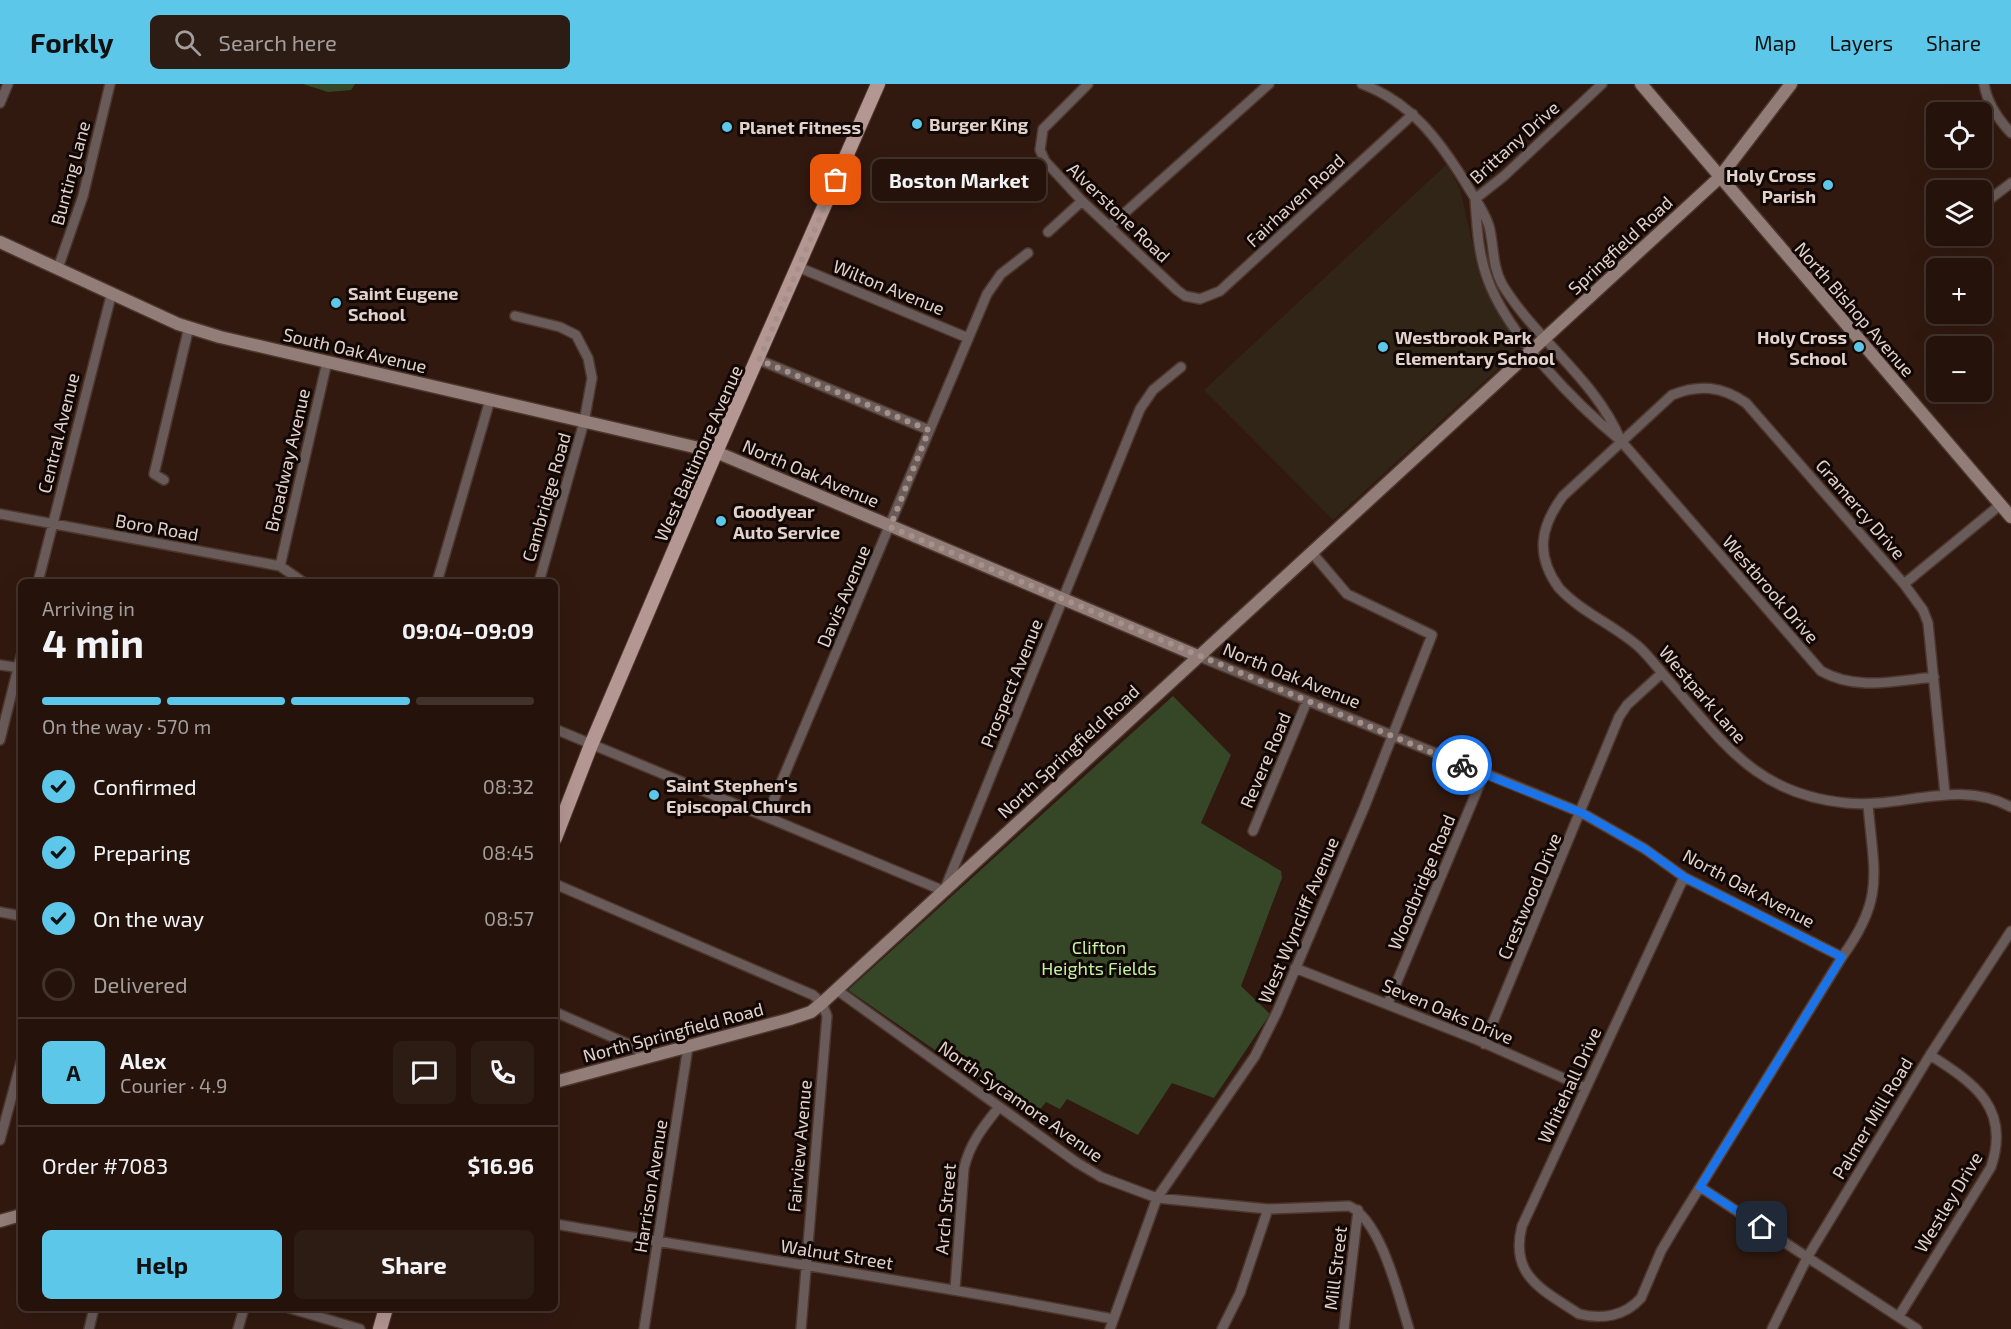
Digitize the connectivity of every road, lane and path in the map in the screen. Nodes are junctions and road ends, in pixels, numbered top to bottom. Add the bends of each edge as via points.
1 (8, 84) edge
2 (99, 84) edge
3 (878, 84) edge
4 (1088, 84) edge
5 (1269, 84) edge
6 (1362, 84) edge
7 (1602, 84) edge
8 (1641, 84) edge
9 (1791, 84) edge
10 (1984, 84) edge
11 (110, 86) edge
12 (0, 103) edge
13 (1413, 114) junction
14 (2011, 133) edge
15 (1719, 178) junction
16 (2011, 183) edge
17 (1992, 197) edge
18 (1475, 199) junction
19 (1082, 201) junction
20 (1110, 226) junction
21 (1048, 232) dead end
22 (0, 242) edge
23 (1028, 253) dead end
24 (798, 267) junction
25 (58, 268) junction
26 (112, 292) junction
27 (1193, 298) joint
28 (515, 316) dead end
29 (189, 327) junction
30 (968, 338) junction
31 (1547, 339) junction
32 (1533, 351) junction
33 (759, 360) junction
34 (327, 362) junction
35 (1180, 367) dead end
36 (490, 400) junction
37 (584, 422) junction
38 (929, 430) junction
39 (1621, 441) junction
40 (716, 453) junction
41 (164, 480) dead end
42 (2000, 505) junction
43 (0, 514) edge
44 (2011, 517) edge
45 (52, 524) junction
46 (890, 527) junction
47 (1313, 554) junction
48 (280, 566) junction
49 (39, 579) edge
50 (299, 579) edge
51 (438, 579) edge
52 (540, 579) edge
53 (1904, 584) junction
54 (1063, 599) junction
55 (1198, 656) junction
56 (0, 665) edge
57 (18, 668) edge
58 (1662, 673) junction
59 (18, 675) edge
60 (1934, 677) junction
61 (1307, 701) junction
62 (558, 730) edge
63 (1393, 736) junction
64 (0, 740) edge
65 (591, 746) junction
66 (1484, 774) junction
67 (1945, 794) junction
68 (1868, 805) junction
69 (2011, 807) edge
70 (1582, 813) junction
71 (767, 816) junction
72 (558, 830) edge
73 (1253, 831) dead end
74 (1684, 877) junction
75 (558, 885) edge
76 (944, 891) junction
77 (0, 912) edge
78 (18, 915) edge
79 (2011, 931) edge
80 (1842, 957) junction
81 (1295, 968) junction
82 (837, 990) junction
83 (822, 1003) junction
84 (1388, 1003) junction
85 (558, 1013) edge
86 (1484, 1044) junction
87 (688, 1047) junction
88 (1930, 1055) junction
89 (644, 1057) junction
90 (18, 1073) edge
91 (558, 1081) edge
92 (1586, 1088) junction
93 (999, 1107) junction
94 (0, 1140) edge
95 (1700, 1187) junction
96 (1157, 1198) junction
97 (1268, 1209) junction
98 (1358, 1210) junction
99 (18, 1216) edge
100 (0, 1221) edge
101 (558, 1225) edge
102 (658, 1242) junction
103 (1808, 1256) junction
104 (805, 1267) junction
105 (955, 1289) junction
106 (93, 1311) edge
107 (243, 1311) edge
108 (299, 1311) edge
109 (385, 1311) edge
110 (1899, 1316) junction
111 (1112, 1324) edge
112 (89, 1329) edge
113 (238, 1329) edge
114 (360, 1329) edge
115 (380, 1329) edge
116 (644, 1329) edge
117 (801, 1329) edge
118 (1222, 1329) edge
119 (1344, 1329) edge
120 (1409, 1329) edge
121 (1772, 1329) edge
122 (1917, 1329) edge

1 - 12 street
2 - 11 street
3 - 24 main road, West Baltimore Avenue
4 - 19 street, Alverstone Road via 1049,120 1040,140 1045,161
5 - 20 street
6 - 13 street, Westbrook Drive via 1382,92
7 - 18 street, Brittany Drive
8 - 15 main road, North Bishop Avenue
9 - 15 main road, Springfield Road
10 - 14 street via 1994,111
11 - 25 street, Bunting Lane via 83,196
13 - 18 street, Westbrook Drive via 1443,147
13 - 27 street, Fairhaven Road via 1220,291 1209,298
15 - 31 main road, Springfield Road
15 - 42 main road, North Bishop Avenue
16 - 17 street
18 - 31 street, Westbrook Drive via 1489,225 1502,284
18 - 32 street, Westbrook Drive via 1479,248 1488,280 1503,312
19 - 20 street, Alverstone Road
19 - 21 street
20 - 27 street, Alverstone Road via 1169,283
22 - 25 main road, South Oak Avenue
23 - 30 street, Davis Avenue via 1001,274 987,294
24 - 30 street, Wilton Avenue
24 - 33 main road, West Baltimore Avenue
25 - 26 main road, South Oak Avenue
26 - 29 main road, South Oak Avenue
26 - 45 street, Central Avenue
28 - 37 street, Cambridge Road via 576,335 588,357 592,378
29 - 34 main road, South Oak Avenue
29 - 41 street via 154,474
30 - 38 street, Davis Avenue
31 - 32 main road, North Springfield Road
31 - 39 street, Westbrook Drive via 1611,417
32 - 39 street, Westbrook Drive via 1596,420
32 - 47 main road, North Springfield Road
33 - 38 street
33 - 40 main road, West Baltimore Avenue
34 - 36 main road, South Oak Avenue
34 - 48 street, Broadway Avenue
35 - 54 street, Prospect Avenue via 1153,390 1140,409
36 - 37 main road, South Oak Avenue
36 - 51 street
37 - 40 main road, South Oak Avenue
37 - 52 street, Cambridge Road
38 - 46 street, Davis Avenue
39 - 53 street, Gramercy Drive via 1672,395 1702,387 1731,394 1752,409
39 - 58 street, Westpark Lane via 1554,509 1544,533 1544,556 1551,578 1566,596 1637,645
39 - 60 street, Westbrook Drive via 1821,671 1838,680 1866,684
40 - 46 main road, North Oak Avenue
40 - 65 main road, West Baltimore Avenue
42 - 44 main road, North Bishop Avenue
42 - 53 street
43 - 45 street, Boro Road
45 - 48 street, Boro Road
45 - 49 street, Central Avenue
46 - 54 main road, North Oak Avenue
46 - 71 street, Davis Avenue
47 - 55 main road, North Springfield Road
47 - 63 street, West Wyncliff Avenue via 1347,594 1432,634
48 - 50 street, Boro Road
53 - 60 street, Gramercy Drive via 1929,623
54 - 55 main road, North Oak Avenue
54 - 76 street, Prospect Avenue
55 - 61 street, North Oak Avenue
55 - 76 main road, North Springfield Road
56 - 57 street
58 - 68 street, Westpark Lane via 1735,756 1773,784 1815,799
58 - 70 street, Crestwood Drive via 1619,717
59 - 64 street
60 - 67 street, Gramercy Drive
61 - 63 street, North Oak Avenue
61 - 73 street, Revere Road
62 - 65 street
63 - 66 street, North Oak Avenue
63 - 81 street, West Wyncliff Avenue
65 - 71 street
65 - 72 main road, West Baltimore Avenue
66 - 70 street, North Oak Avenue
66 - 84 street, Woodbridge Road
67 - 68 street, Westpark Lane
67 - 69 street, Westpark Lane via 1989,797
68 - 80 street via 1875,885 1862,929
70 - 74 street, North Oak Avenue
70 - 86 street, Crestwood Drive
71 - 76 street
74 - 80 street, North Oak Avenue
74 - 92 street, Whitehall Drive
75 - 83 street via 813,994
76 - 82 main road, North Springfield Road
77 - 78 street
79 - 88 street, Palmer Mill Road
80 - 95 street
81 - 84 street, Seven Oaks Drive
81 - 96 street, West Wyncliff Avenue via 1255,1056
82 - 83 main road, North Springfield Road
82 - 93 street, North Sycamore Avenue
83 - 87 main road, North Springfield Road via 811,1012 790,1019
83 - 104 street, Fairview Avenue via 827,1016
84 - 86 street, Seven Oaks Drive
85 - 89 street via 635,1047
86 - 92 street, Seven Oaks Drive
87 - 89 main road, North Springfield Road
87 - 102 street, Harrison Avenue
88 - 103 street, Palmer Mill Road
88 - 110 street, Westley Drive via 1970,1080 1982,1093 1996,1123 1997,1151 1991,1167
89 - 91 main road, North Springfield Road
90 - 94 street
92 - 95 street, Whitehall Drive via 1522,1226 1519,1261 1525,1272 1579,1314 1598,1318 1617,1314 1636,1304 1661,1251
93 - 96 street, North Sycamore Avenue via 1101,1177
93 - 105 street, Arch Street via 967,1152
95 - 103 street
96 - 97 street, North Sycamore Avenue
96 - 111 street, West Wyncliff Avenue
97 - 98 street, North Sycamore Avenue via 1349,1206
97 - 118 street via 1240,1293
98 - 119 street, Mill Street
98 - 120 street via 1379,1245
99 - 100 main road
101 - 102 street, Walnut Street
102 - 104 street, Walnut Street
102 - 116 street, Harrison Avenue
103 - 110 street
103 - 121 street, Palmer Mill Road
104 - 105 street, Walnut Street
104 - 117 street, Fairview Avenue
105 - 111 street, Walnut Street
106 - 112 street
107 - 113 street
108 - 114 street
109 - 115 main road
110 - 122 street

